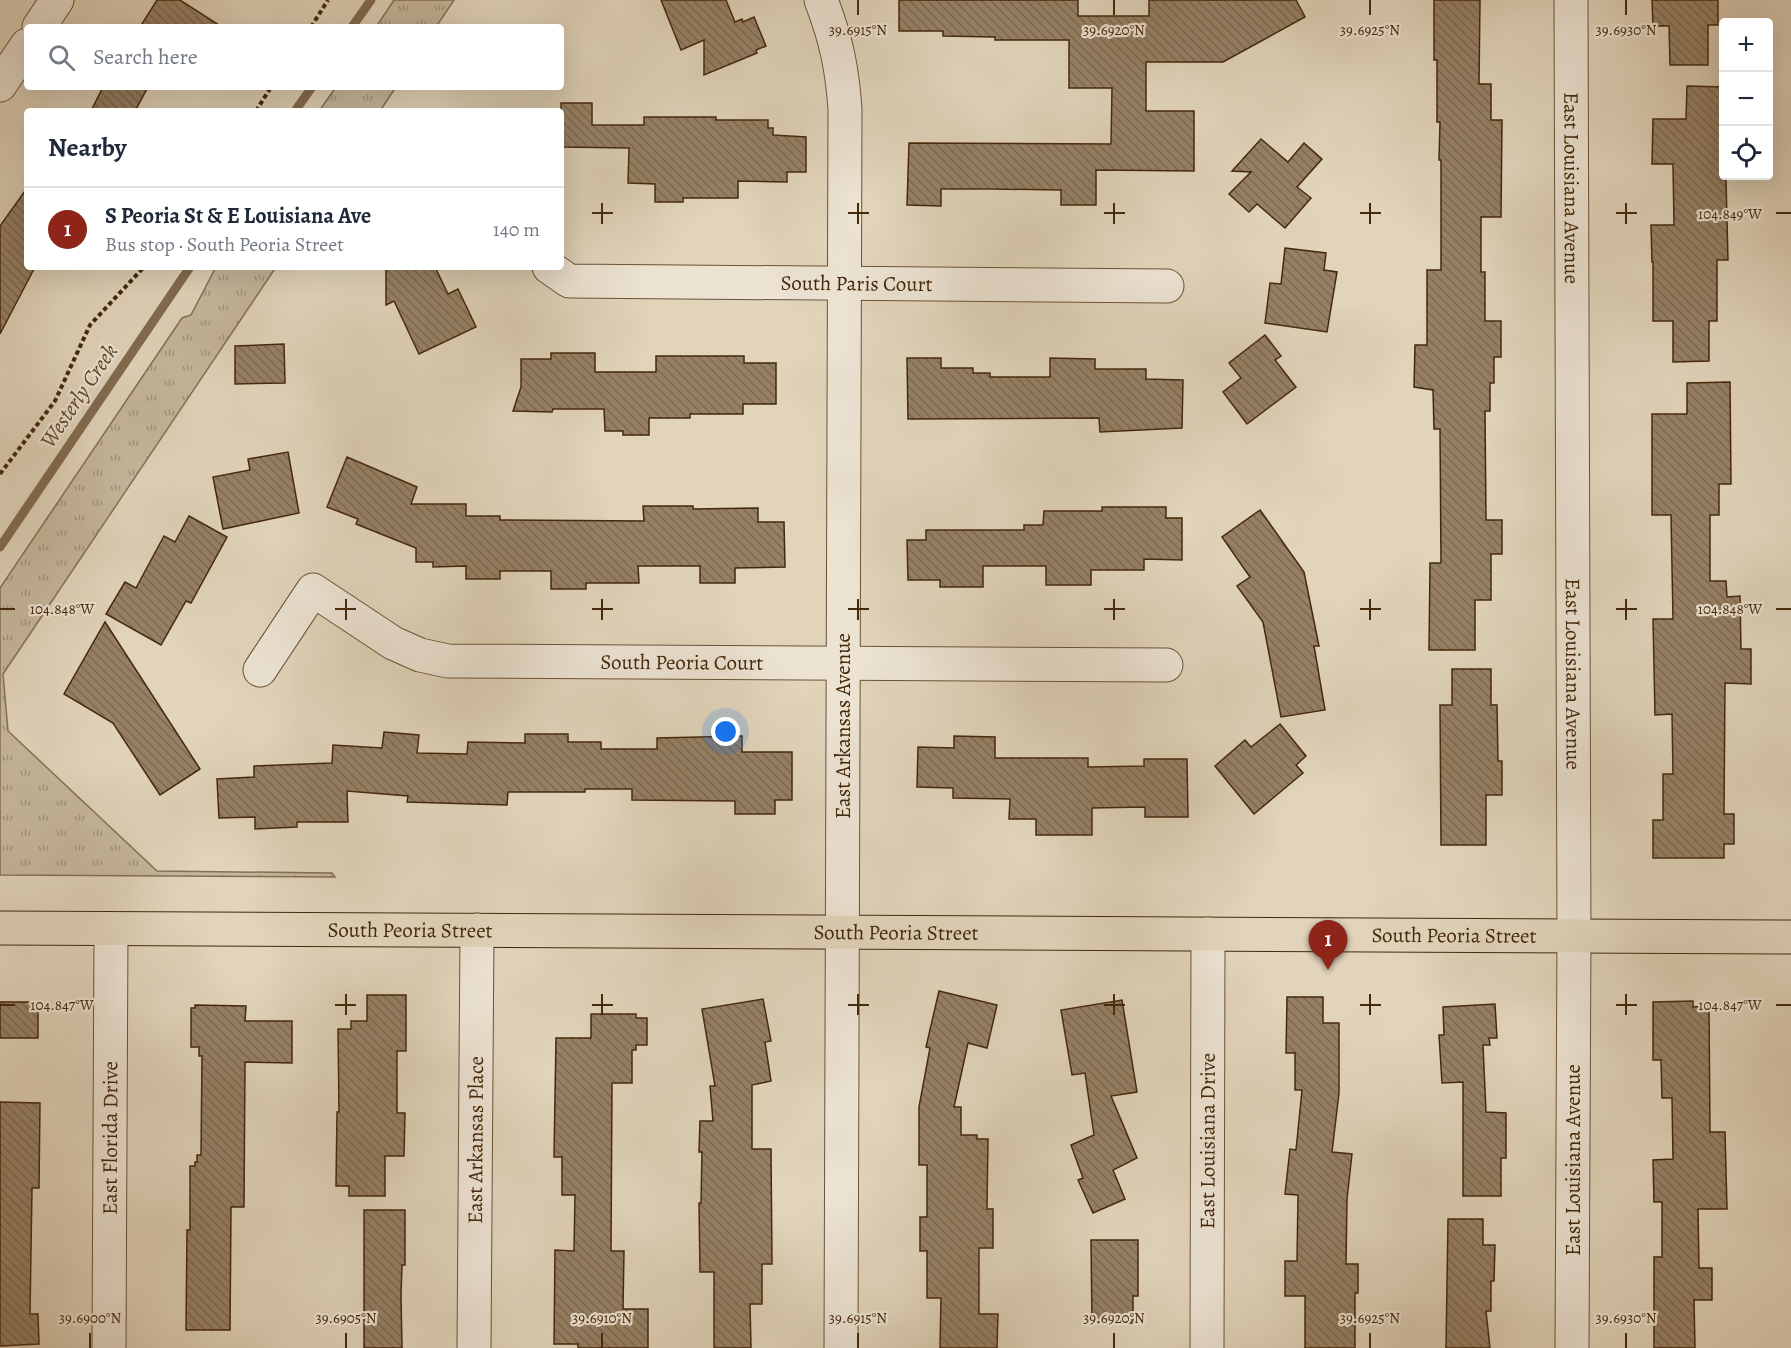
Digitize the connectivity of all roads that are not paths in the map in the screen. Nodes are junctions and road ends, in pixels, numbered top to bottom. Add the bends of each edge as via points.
1 (57, 0) edge
2 (821, 0) edge
3 (1571, 0) edge
4 (41, 24) edge
5 (24, 50) edge
6 (0, 86) edge
7 (553, 270) edge
8 (844, 284) junction
9 (1167, 286) dead end
10 (842, 664) junction
11 (1166, 665) dead end
12 (260, 670) dead end
13 (0, 928) edge
14 (111, 929) junction
15 (477, 930) junction
16 (843, 932) junction
17 (1208, 934) junction
18 (1574, 936) junction
19 (1791, 937) edge
20 (109, 1348) edge
21 (474, 1348) edge
22 (841, 1348) edge
23 (1207, 1348) edge
24 (1572, 1348) edge

1 - 4 street
2 - 8 street, East Arkansas Avenue via 843,73
3 - 18 street, East Louisiana Avenue
5 - 6 street
7 - 8 street, South Paris Court via 569,281
8 - 9 street, South Paris Court
8 - 10 street, East Arkansas Avenue
10 - 11 street, South Peoria Court
10 - 12 street, South Peoria Court via 448,661 420,655 393,643 313,590
10 - 16 street, East Arkansas Avenue
13 - 14 main road, South Peoria Street
14 - 15 main road, South Peoria Street
14 - 20 street, East Florida Drive
15 - 16 main road, South Peoria Street
15 - 21 street, East Arkansas Place
16 - 17 main road, South Peoria Street
16 - 22 street, East Arkansas Avenue
17 - 18 main road, South Peoria Street
17 - 23 street, East Louisiana Drive
18 - 19 main road, South Peoria Street
18 - 24 street, East Louisiana Avenue

